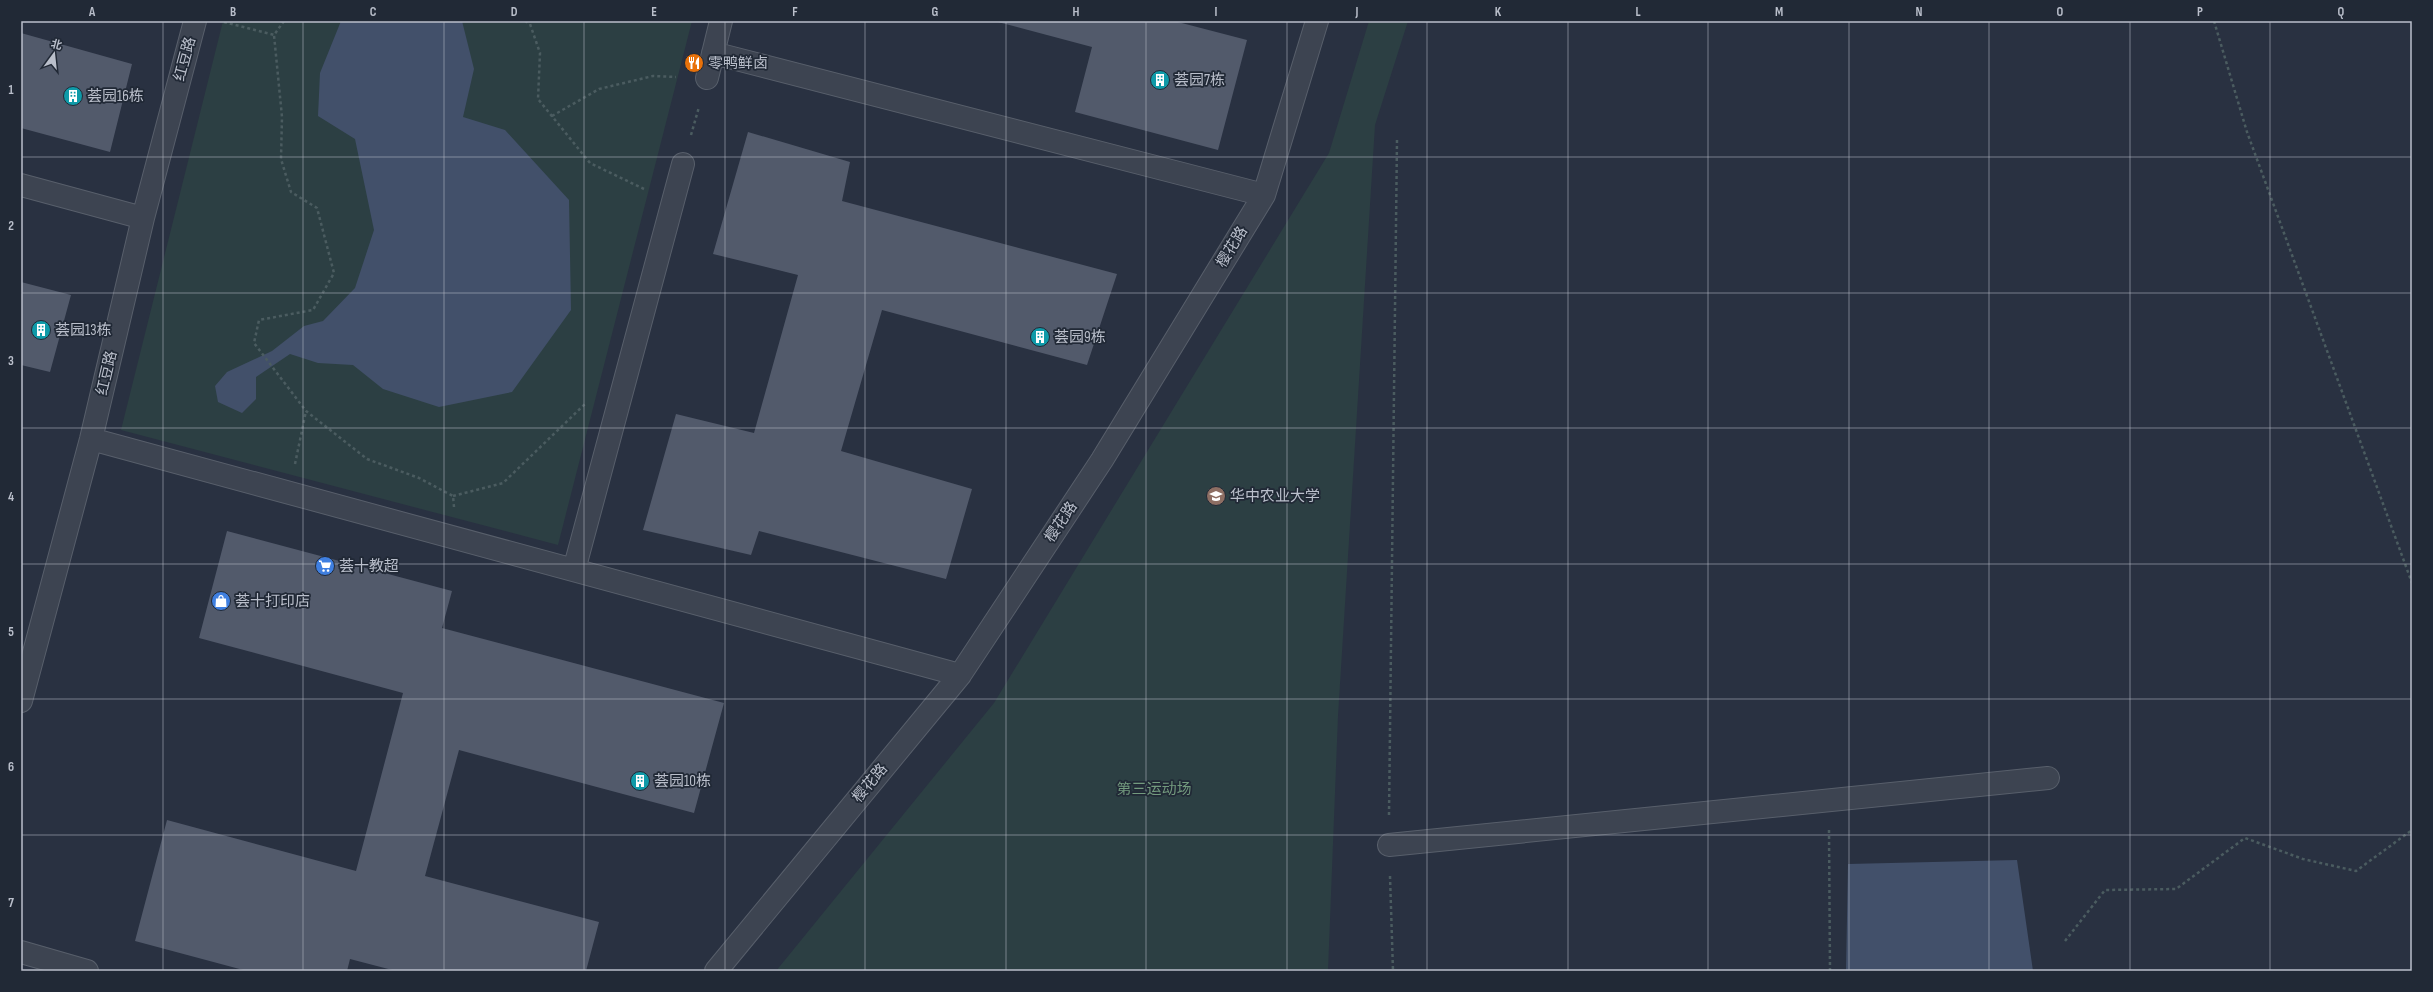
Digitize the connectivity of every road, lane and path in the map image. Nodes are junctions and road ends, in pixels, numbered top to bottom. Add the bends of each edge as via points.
1 (221, 21) edge
2 (284, 21) edge
3 (525, 21) edge
4 (534, 21) edge
5 (721, 21) edge
6 (1317, 21) edge
7 (2214, 21) edge
8 (192, 22) edge
9 (530, 24) junction
10 (274, 36) junction
11 (713, 53) junction
12 (707, 78) junction
13 (552, 116) junction
14 (1397, 140) dead end
15 (683, 164) joint
16 (21, 185) edge
17 (1264, 195) junction
18 (672, 203) junction
19 (143, 218) junction
20 (590, 400) dead end
21 (306, 411) junction
22 (91, 440) junction
23 (289, 493) junction
24 (453, 496) junction
25 (459, 539) junction
26 (574, 570) junction
27 (2412, 583) edge
28 (960, 675) junction
29 (22, 692) edge
30 (2048, 778) dead end
31 (1829, 800) junction
32 (2412, 830) edge
33 (1389, 845) junction
34 (2065, 941) dead end
35 (21, 952) edge
36 (87, 971) edge
37 (716, 971) edge
38 (1393, 971) edge
39 (1830, 971) edge

1 - 10 path
2 - 10 path
3 - 9 path
4 - 9 path
5 - 11 street
6 - 17 street, 樱花路
7 - 27 path via 2247,132
8 - 19 street, 红豆路
9 - 13 path via 540,53 538,100
10 - 21 path via 282,116 281,159 291,192 316,208 334,273 313,310 259,320 254,343
11 - 12 street
11 - 17 street
12 - 13 path via 653,76 599,89
12 - 15 path
13 - 18 path via 590,163
14 - 33 path
15 - 18 street
16 - 19 street
17 - 28 street, 樱花路 via 1102,460
18 - 26 street
19 - 22 street, 红豆路
20 - 24 path via 503,483
21 - 23 path
21 - 24 path via 367,459 419,478
22 - 23 street
22 - 29 street, 红豆路
23 - 25 street
24 - 25 path
25 - 26 street
26 - 28 street
28 - 37 street, 樱花路
30 - 31 street
31 - 33 street
31 - 39 path
32 - 34 path via 2356,871 2303,859 2245,838 2176,890 2105,890
33 - 38 path
35 - 36 street

